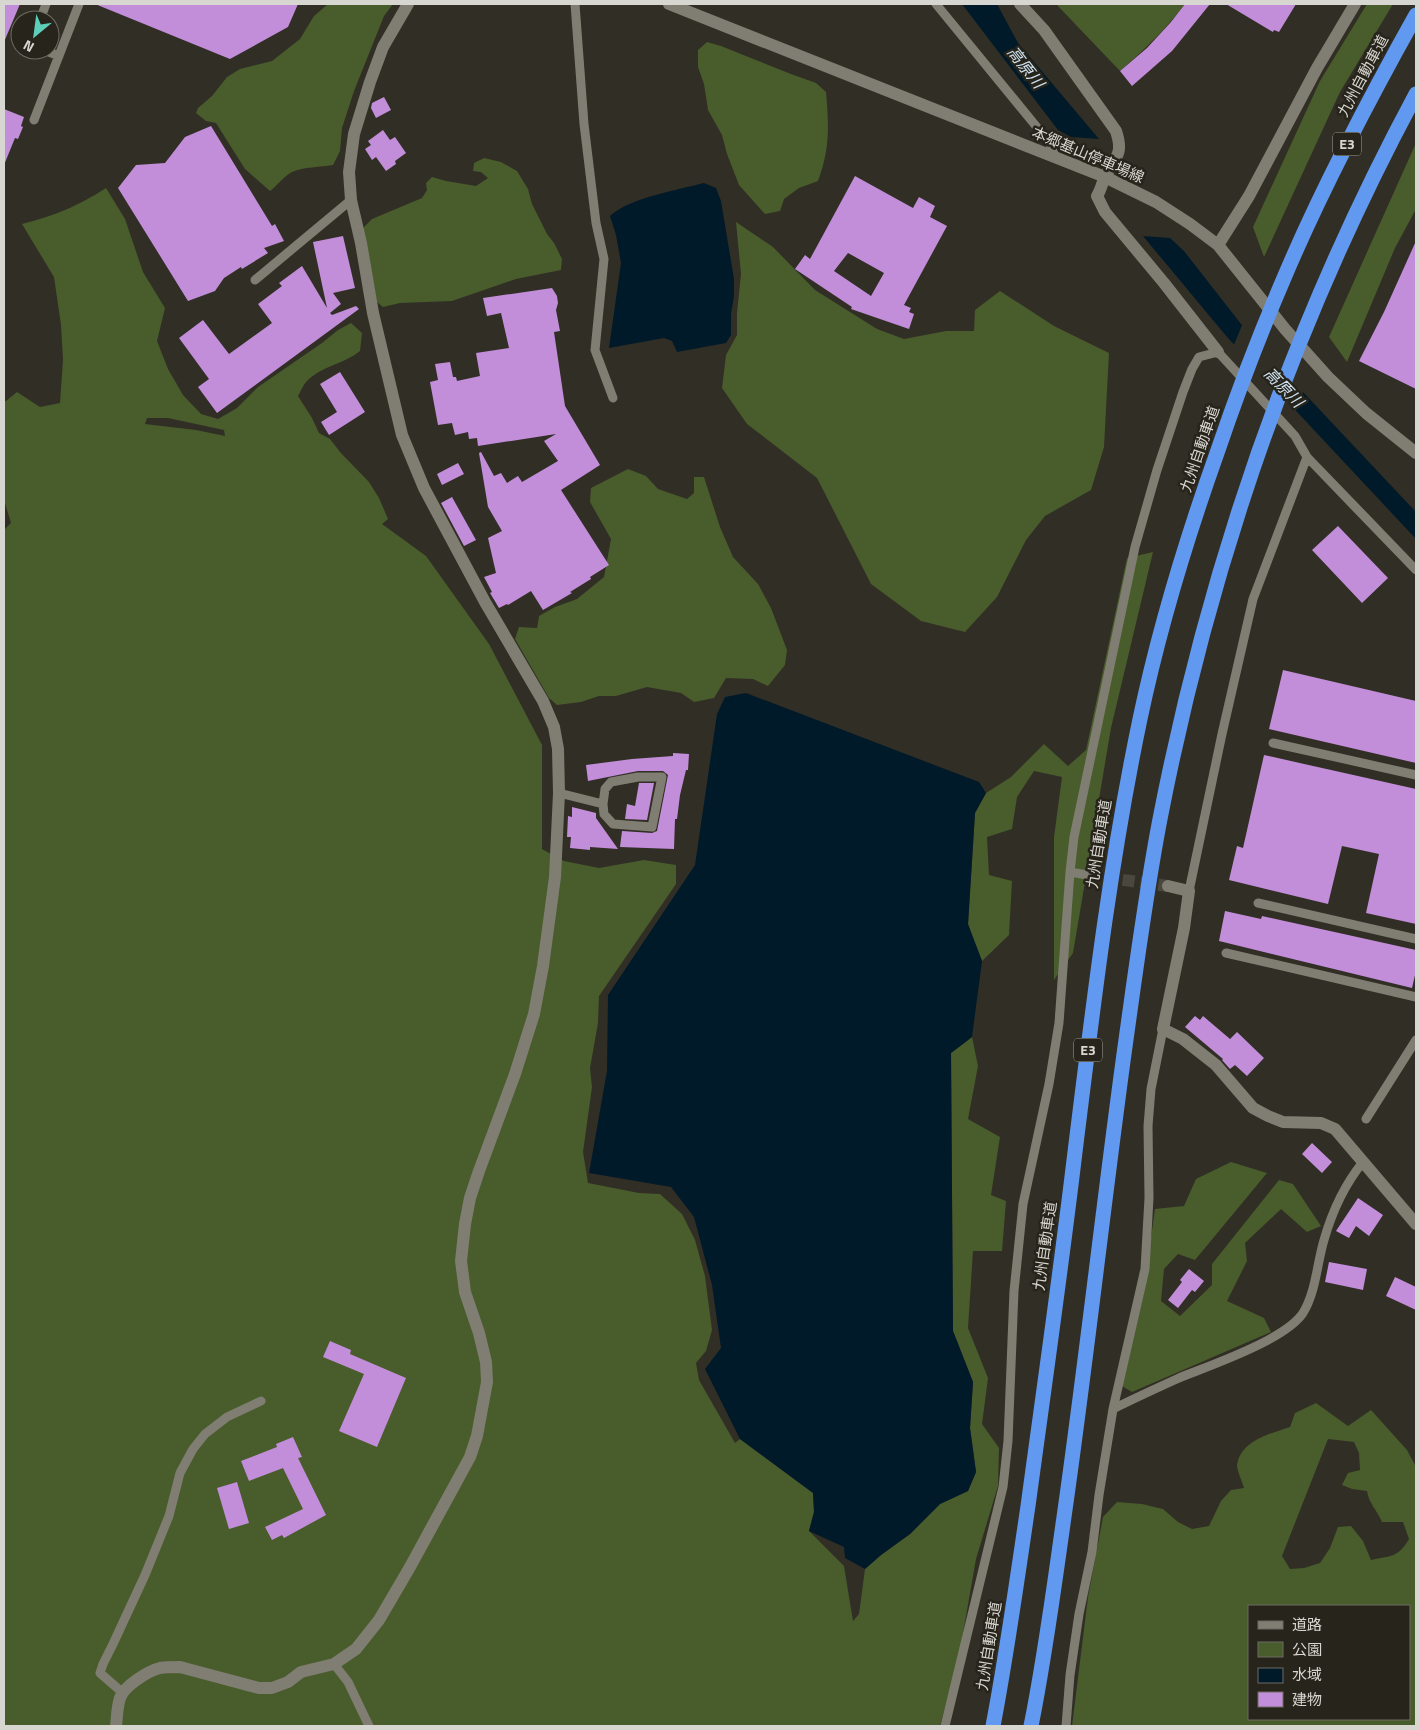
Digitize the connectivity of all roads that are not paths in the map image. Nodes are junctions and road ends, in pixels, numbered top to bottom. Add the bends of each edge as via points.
1 (79, 4) edge
2 (408, 4) edge
3 (575, 4) edge
4 (669, 4) edge
5 (936, 4) edge
6 (1020, 4) edge
7 (1355, 4) edge
8 (1416, 15) edge
9 (60, 53) edge
10 (57, 60) edge
11 (1416, 94) edge
12 (34, 120) dead end
13 (1056, 158) junction
14 (1105, 177) junction
15 (351, 200) junction
16 (1218, 245) junction
17 (255, 280) dead end
18 (1218, 352) junction
19 (613, 398) dead end
20 (1416, 453) edge
21 (1306, 457) junction
22 (1416, 570) edge
23 (1273, 743) dead end
24 (1416, 775) edge
25 (559, 793) junction
26 (603, 804) junction
27 (1070, 872) junction
28 (1087, 875) tunnel mouth
29 (1168, 886) tunnel mouth
30 (1189, 891) junction
31 (1258, 903) dead end
32 (1416, 939) edge
33 (1226, 953) dead end
34 (1416, 997) edge
35 (1163, 1029) junction
36 (1416, 1040) edge
37 (1366, 1119) dead end
38 (1363, 1162) junction
39 (1416, 1224) edge
40 (261, 1401) dead end
41 (1113, 1409) junction
42 (334, 1664) junction
43 (123, 1694) junction
44 (116, 1726) edge
45 (369, 1726) edge
46 (945, 1726) edge
47 (993, 1726) edge
48 (1031, 1726) edge
49 (1066, 1726) edge

1 - 9 lane
2 - 15 street via 383,47 354,134 348,172
3 - 19 lane via 584,124 596,223 604,259 595,350
4 - 13 street, 本郷基山停車場線
5 - 13 lane via 1049,142
6 - 14 street via 1044,30 1116,131 1120,144 1116,159
7 - 16 street via 1249,196
8 - 47 highway, 九州自動車道 / E3 via 1331,176 1284,277 1196,511 1166,613 1121,816 1099,960 1043,1400 1005,1665
10 - 12 lane
11 - 48 highway, E3 via 1312,310 1271,419 1234,524 1204,624 1180,723 1159,824 1135,976 1046,1649
13 - 14 street, 本郷基山停車場線
14 - 16 street, 本郷基山停車場線 via 1156,202
14 - 18 street via 1097,196 1105,212
15 - 17 lane
15 - 25 street via 372,313 402,435 424,488 554,726
16 - 20 street, 本郷基山停車場線 via 1328,377
18 - 21 lane via 1295,436
18 - 27 lane via 1199,357 1192,368 1135,547 1074,837
21 - 22 lane
21 - 30 lane via 1253,599
23 - 24 lane
25 - 26 lane
25 - 42 street via 555,877 534,1014 470,1198 465,1224 461,1261 465,1292 486,1362 486,1382 476,1436 470,1457 379,1620 356,1649
26 - 26 lane via 611,782 662,777 652,827 613,824 604,814
27 - 28 lane
27 - 46 lane via 1059,1023 1050,1084 1023,1204 1014,1291 1003,1487
29 - 30 street
30 - 35 street
31 - 32 lane
33 - 34 lane
35 - 38 street via 1183,1039 1216,1065 1253,1108 1282,1122 1321,1123 1335,1129
35 - 41 lane via 1151,1089 1148,1126 1145,1269
36 - 37 lane
38 - 39 street
38 - 41 lane via 1350,1178 1332,1217 1311,1294 1293,1324 1270,1340
40 - 43 lane via 227,1417 205,1434 180,1473 169,1516 100,1674
41 - 49 lane via 1092,1552 1079,1614
42 - 43 street via 301,1672 272,1688 259,1688 180,1667 158,1668 131,1684
42 - 45 lane via 348,1682
43 - 44 street

